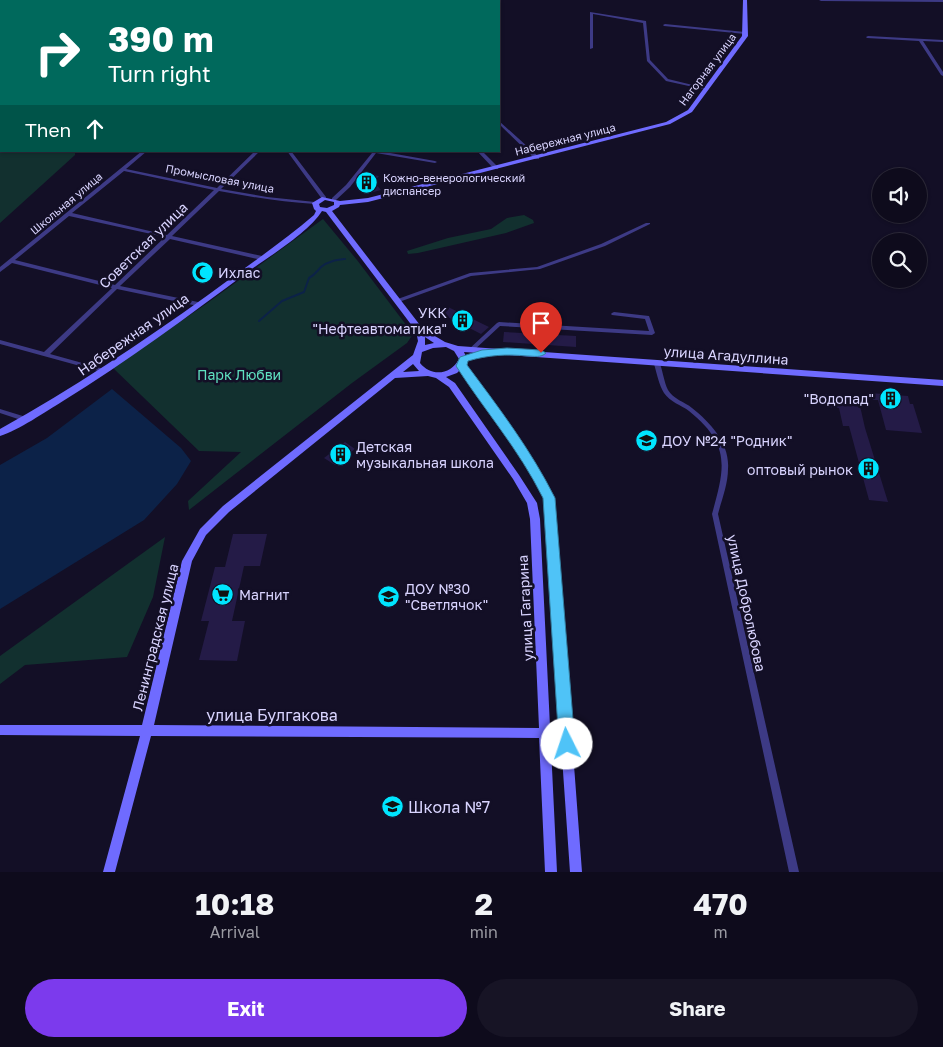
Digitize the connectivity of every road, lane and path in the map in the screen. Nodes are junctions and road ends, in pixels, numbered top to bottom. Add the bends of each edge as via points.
1 (744, 0) edge
2 (821, 0) edge
3 (925, 1) edge
4 (943, 1) edge
5 (665, 24) dead end
6 (745, 33) junction
7 (868, 37) dead end
8 (920, 39) junction
9 (943, 41) edge
10 (591, 48) dead end
11 (943, 75) edge
12 (707, 89) junction
13 (680, 118) joint
14 (500, 123) edge
15 (144, 152) edge
16 (257, 152) edge
17 (290, 152) edge
18 (374, 152) edge
19 (480, 152) edge
20 (537, 158) junction
21 (436, 162) dead end
22 (496, 168) junction
23 (122, 169) junction
24 (218, 189) junction
25 (324, 198) junction
26 (336, 201) junction
27 (321, 208) junction
28 (68, 214) junction
29 (648, 224) dead end
30 (168, 237) junction
31 (262, 258) junction
32 (11, 261) junction
33 (0, 270) edge
34 (116, 287) junction
35 (397, 301) junction
36 (198, 304) junction
37 (614, 314) dead end
38 (420, 331) junction
39 (0, 342) edge
40 (442, 344) junction
41 (458, 349) junction
42 (472, 350) junction
43 (507, 351) junction
44 (419, 353) junction
45 (45, 355) junction
46 (462, 362) junction
47 (656, 364) junction
48 (102, 370) junction
49 (434, 375) junction
50 (391, 376) junction
51 (943, 383) edge
52 (0, 411) edge
53 (24, 420) junction
54 (0, 433) edge
55 (0, 730) edge
56 (147, 730) junction
57 (545, 733) junction
58 (109, 872) edge
59 (551, 872) edge
60 (576, 872) edge
61 (794, 872) edge

1 - 6 main road, Нагорная улица
2 - 3 street
3 - 4 street
5 - 6 street
6 - 12 main road, Нагорная улица via 741,44
7 - 8 street
8 - 9 street
8 - 11 street
10 - 12 street via 592,13 645,22 648,60 667,80
12 - 13 main road, Нагорная улица via 690,111
13 - 20 main road, Набережная улица
14 - 20 street
15 - 23 street, Школьная улица
16 - 24 street, Советская улица
17 - 25 street
18 - 21 street
18 - 26 street
19 - 22 street
20 - 22 main road, Набережная улица
22 - 26 main road, Набережная улица via 368,200
23 - 24 street, Промысловая улица
23 - 28 street, Школьная улица
24 - 27 street, Промысловая улица
24 - 30 street, Советская улица
25 - 26 main road, Набережная улица
25 - 27 main road
26 - 27 main road via 334,208
27 - 31 main road, Набережная улица via 294,235
27 - 35 main road
28 - 30 street
28 - 32 street, Школьная улица
29 - 35 street via 603,245 538,268 470,275
30 - 31 street
30 - 34 street, Советская улица
31 - 36 main road, Набережная улица
32 - 33 street, Школьная улица
32 - 34 street
34 - 36 street
34 - 45 street, Советская улица
35 - 38 main road
36 - 48 main road, Набережная улица
37 - 42 street via 647,317 652,333 499,324
38 - 40 main road
38 - 44 main road via 423,339
39 - 45 street
40 - 41 main road
40 - 44 main road via 434,344
41 - 42 main road
41 - 46 main road
42 - 43 main road
43 - 46 main road via 482,354
43 - 47 main road, улица Агадуллина
44 - 49 main road via 416,363 419,368
44 - 50 main road, Ленинградская улица
45 - 48 street
46 - 49 main road via 456,371
46 - 60 main road via 536,472 549,498
47 - 51 main road, улица Агадуллина
47 - 61 street, улица Добролюбова via 668,394 705,423 724,449 726,472 715,514
48 - 53 main road, Набережная улица
49 - 50 main road
49 - 57 main road, улица Гагарина via 452,385 532,503
50 - 56 main road, Ленинградская улица via 226,509 203,532 188,561
52 - 53 street
53 - 54 main road, Набережная улица
55 - 56 main road, улица Булгакова
56 - 57 main road, улица Булгакова
56 - 58 main road, Ленинградская улица
57 - 59 main road, улица Гагарина

